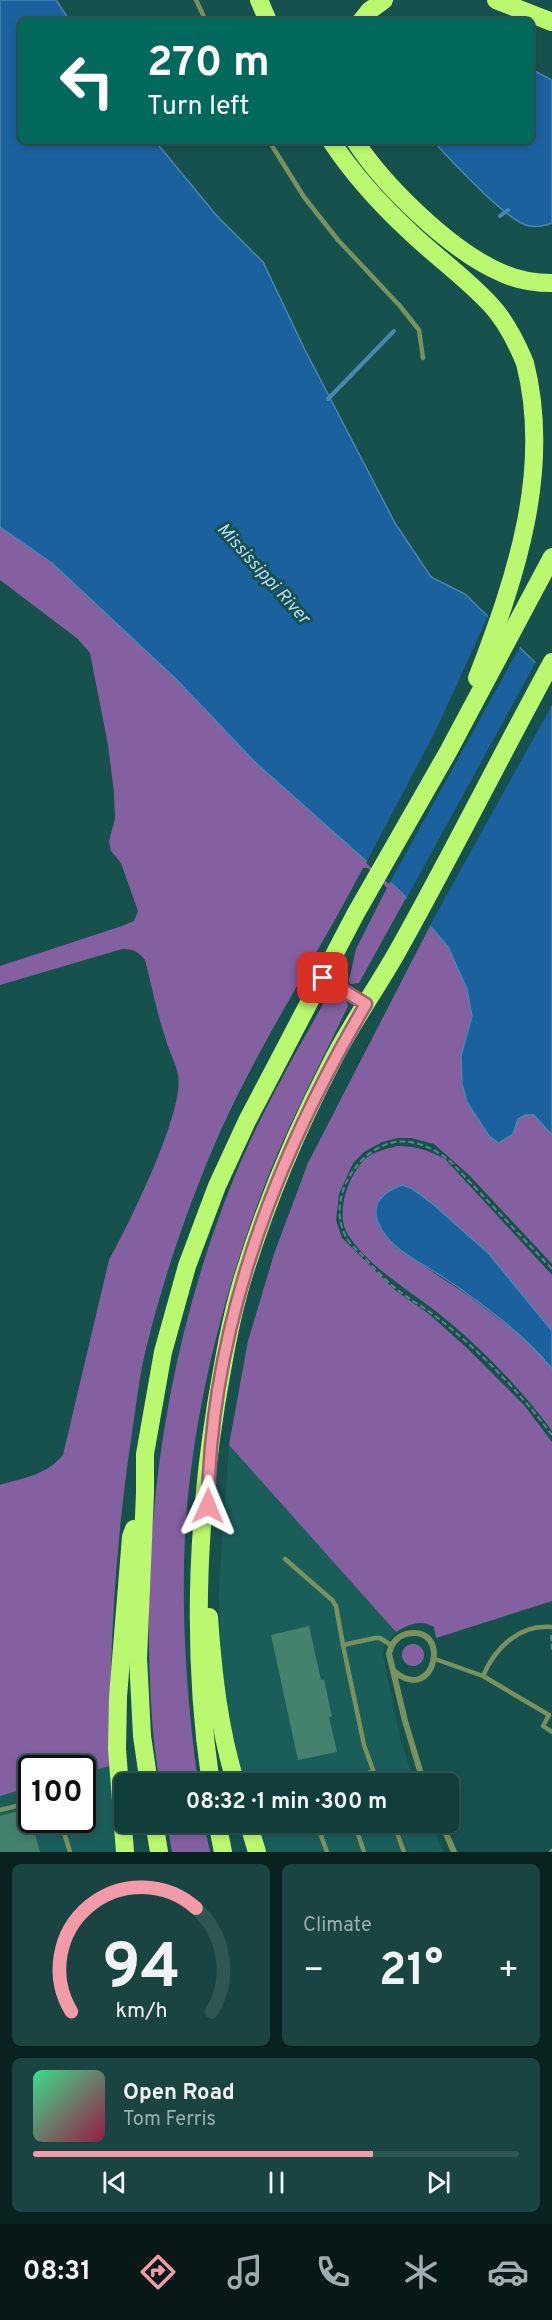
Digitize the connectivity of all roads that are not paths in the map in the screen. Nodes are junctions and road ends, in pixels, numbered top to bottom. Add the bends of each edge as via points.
1 (196, 0) edge
2 (259, 0) edge
3 (384, 0) edge
4 (496, 0) edge
5 (205, 18) edge
6 (267, 18) edge
7 (364, 18) edge
8 (552, 22) edge
9 (271, 144) edge
10 (333, 144) edge
11 (357, 144) edge
12 (552, 283) edge
13 (423, 358) dead end
14 (552, 557) edge
15 (552, 662) edge
16 (552, 674) edge
17 (522, 717) junction
18 (448, 752) junction
19 (323, 978) junction
20 (366, 1004) junction
21 (208, 1458) junction
22 (146, 1493) junction
23 (285, 1559) dead end
24 (552, 1627) edge
25 (343, 1645) junction
26 (391, 1645) junction
27 (435, 1659) junction
28 (395, 1672) junction
29 (483, 1676) junction
30 (551, 1713) edge
31 (552, 1732) edge
32 (373, 1771) joint
33 (147, 1773) edge
34 (209, 1773) edge
35 (233, 1773) edge
36 (368, 1773) edge
37 (421, 1773) edge
38 (18, 1806) edge
39 (0, 1810) edge
40 (64, 1833) edge
41 (156, 1833) edge
42 (219, 1833) edge
43 (251, 1833) edge
44 (320, 1833) edge
45 (358, 1833) edge
46 (397, 1833) edge
47 (446, 1833) edge
48 (70, 1852) edge
49 (125, 1852) edge
50 (159, 1852) edge
51 (223, 1852) edge
52 (257, 1852) edge
53 (327, 1852) edge
54 (364, 1852) edge
55 (404, 1852) edge
56 (454, 1852) edge

1 - 5 lane
2 - 6 highway
3 - 7 highway
4 - 8 highway
9 - 13 lane via 310,206 419,330
10 - 18 highway via 381,203 489,304 511,333 538,403 543,448 539,494 512,586
11 - 12 highway via 396,191 462,250 504,274
14 - 18 highway
15 - 17 highway
16 - 17 highway
17 - 20 highway
18 - 19 highway
19 - 20 lane
19 - 22 highway via 247,1121 187,1266 161,1363 145,1454
20 - 21 highway via 293,1144 241,1282
21 - 34 highway via 199,1553 198,1644
21 - 35 highway via 207,1578 213,1676
22 - 33 highway via 138,1658
22 - 49 highway via 131,1537 118,1697 117,1749
23 - 25 lane via 332,1600
24 - 29 lane via 530,1630 501,1645
25 - 26 lane via 375,1638
25 - 32 lane
26 - 27 street via 401,1636 420,1634 432,1644
26 - 28 street via 389,1654
27 - 28 street via 422,1677 410,1680
27 - 29 lane
28 - 37 street
29 - 30 lane
30 - 31 lane via 543,1726
32 - 36 lane
38 - 39 lane
40 - 48 lane
41 - 50 highway
42 - 51 highway
43 - 52 highway
44 - 53 lane
45 - 54 lane
46 - 55 lane
47 - 56 street

